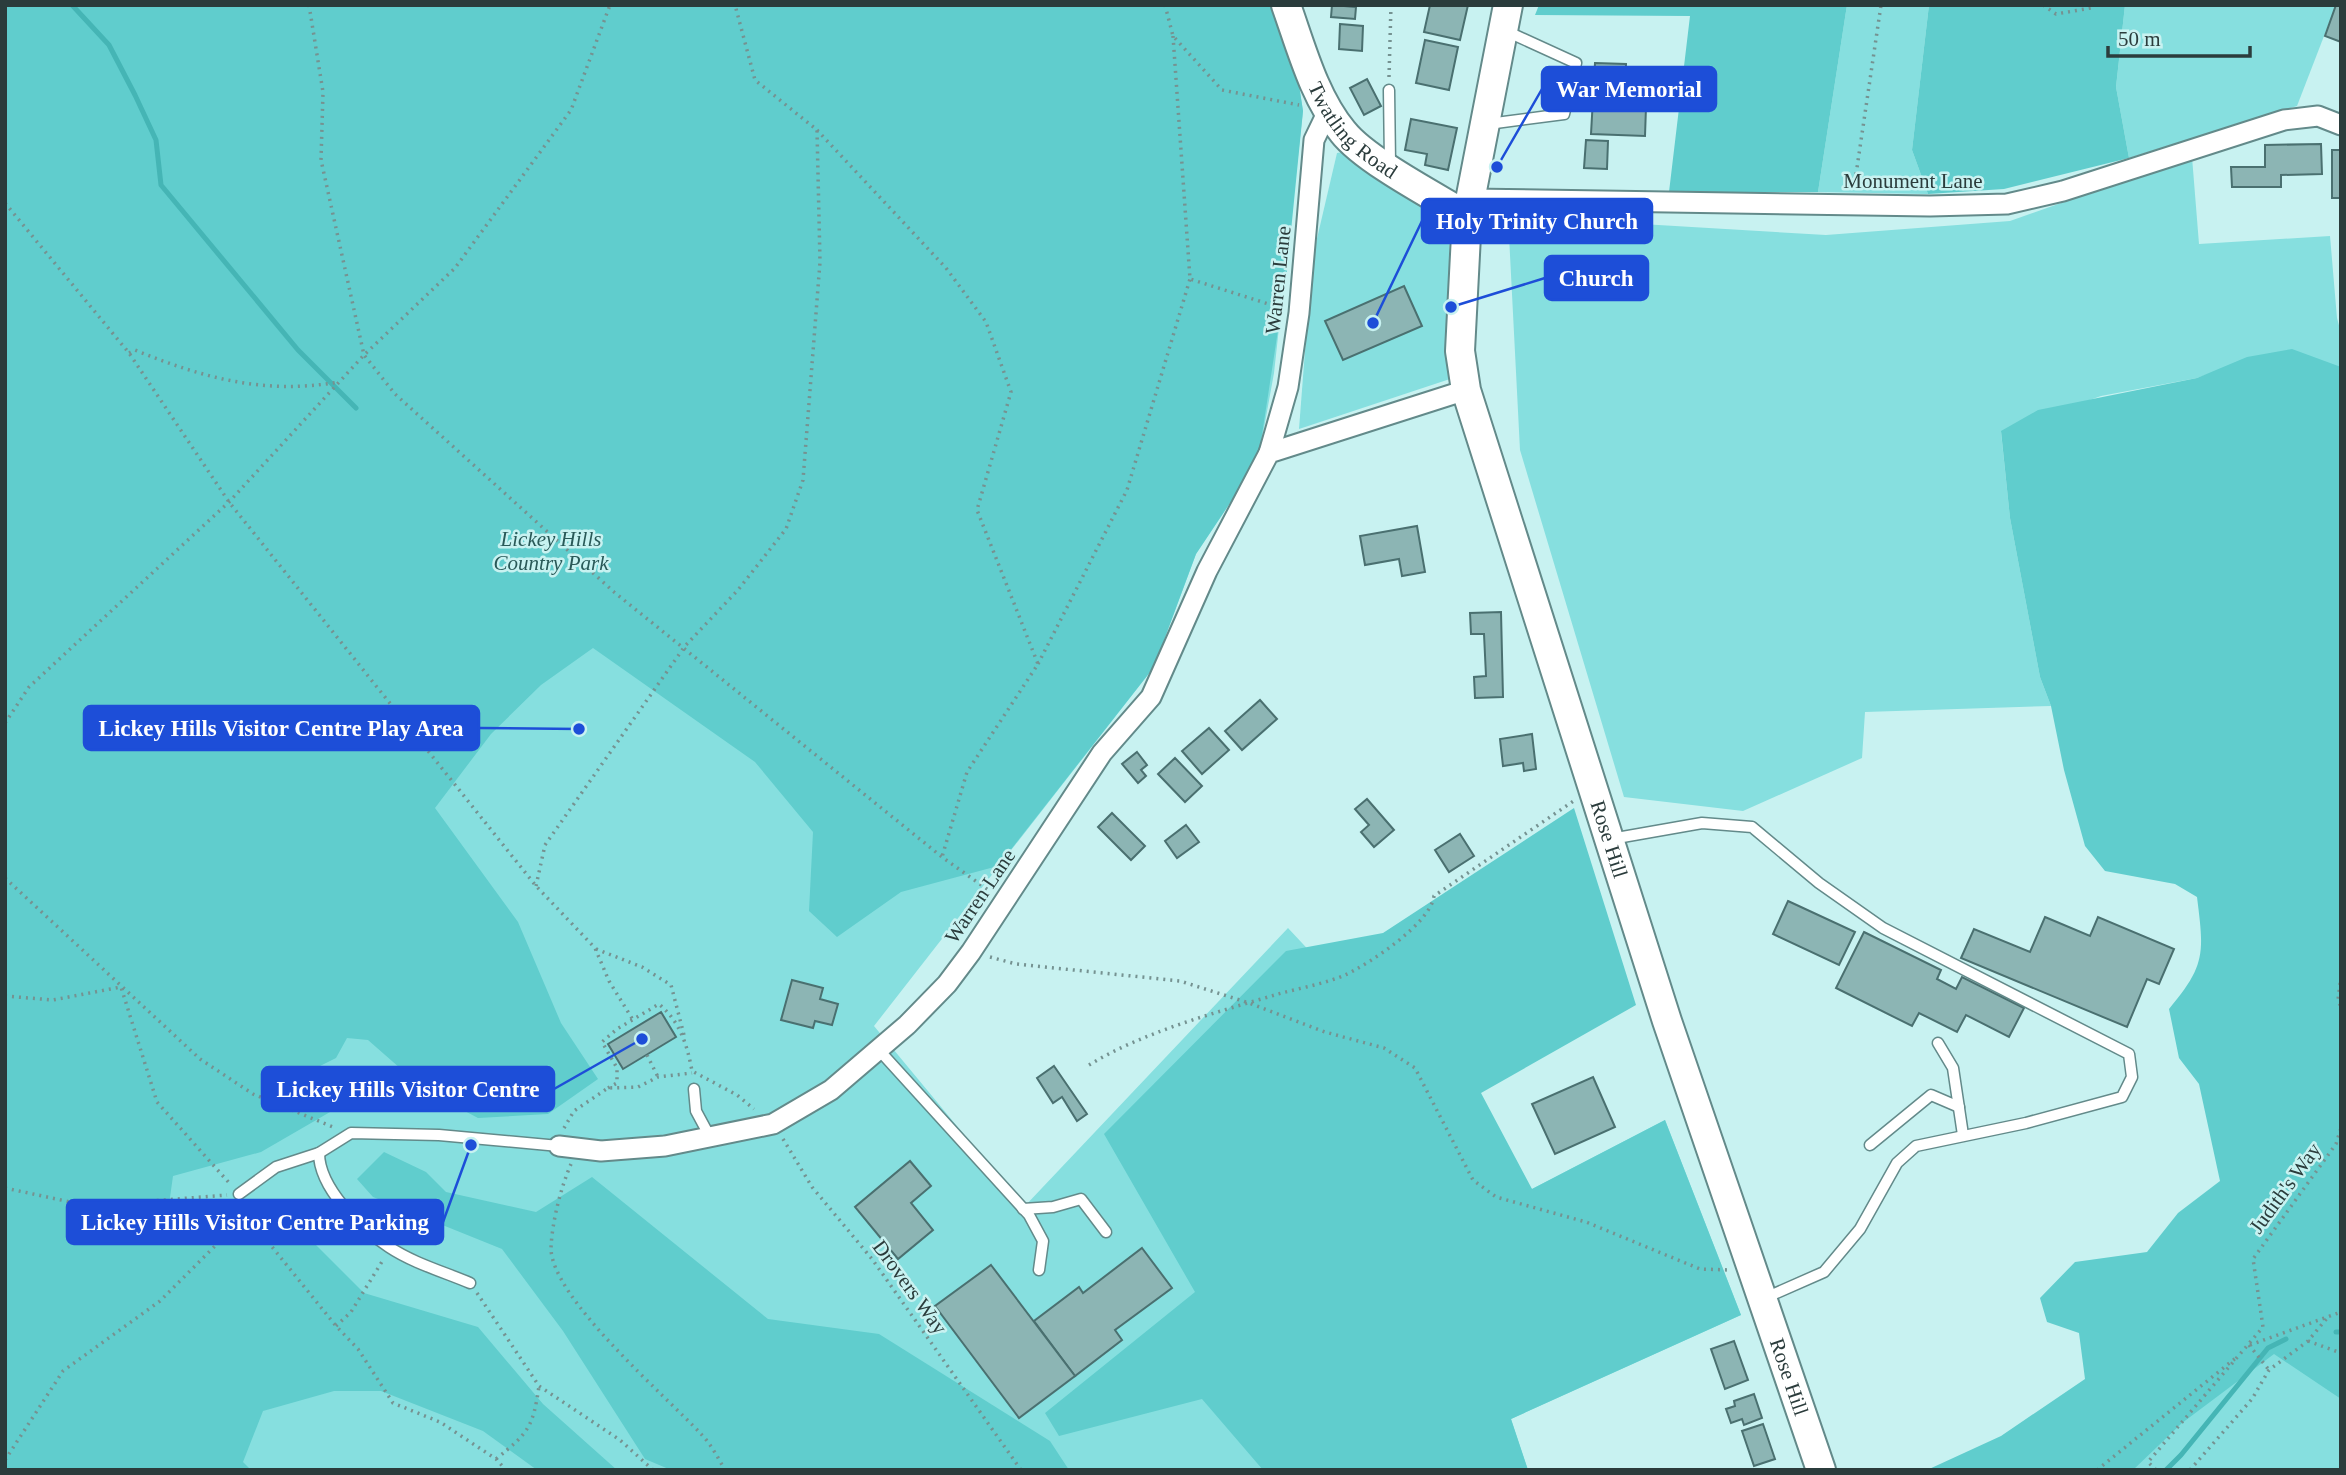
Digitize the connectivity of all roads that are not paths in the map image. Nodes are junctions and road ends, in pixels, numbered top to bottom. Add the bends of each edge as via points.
1 (1286, 5) edge
2 (1505, 17) edge
3 (1389, 90) road end
4 (1328, 111) junction
5 (1485, 124) junction
6 (2341, 125) edge
7 (1390, 168) junction
8 (1468, 207) junction
9 (1466, 390) junction
10 (1269, 453) junction
11 (1607, 839) junction
12 (1938, 1043) dead end
13 (878, 1049) junction
14 (694, 1089) road end
15 (1959, 1107) junction
16 (1963, 1135) junction
17 (710, 1138) junction
18 (1870, 1145) dead end
19 (568, 1148) joint
20 (319, 1153) junction
21 (239, 1194) road end
22 (1023, 1209) junction
23 (1106, 1232) dead end
24 (1039, 1270) dead end
25 (470, 1283) road end
26 (1765, 1298) junction
27 (1821, 1470) edge

1 - 4 main road, Twatling Road
2 - 5 main road, Rose Hill
2 - 5 lane via 1576,63 1564,114
3 - 7 lane
4 - 7 main road, Twatling Road via 1344,134
4 - 10 street, Warren Lane via 1314,140 1299,313 1288,387
5 - 8 main road, Rose Hill
6 - 8 street, Monument Lane via 2318,116 2284,120 2063,191 2007,204
7 - 8 main road, Twatling Road
8 - 9 main road, Rose Hill via 1460,351
9 - 10 street
9 - 11 main road, Rose Hill
10 - 13 street, Warren Lane via 1208,571 1152,696 1102,753 947,984
11 - 16 lane via 1702,823 1752,827 1883,928 2129,1054 2132,1077 2122,1097
11 - 26 main road, Rose Hill
12 - 15 lane via 1953,1068
13 - 17 street, Warren Lane via 831,1090 773,1124
13 - 22 lane
14 - 17 lane via 696,1111
15 - 16 lane
15 - 18 lane via 1931,1095
16 - 26 lane via 1916,1146 1897,1163 1860,1229 1824,1272
17 - 19 street, Warren Lane via 601,1151
19 - 20 lane via 439,1135 351,1133
20 - 21 lane via 276,1167
20 - 25 lane via 319,1168 360,1224 390,1248
22 - 23 lane via 1081,1199
22 - 24 lane via 1043,1241
26 - 27 main road, Rose Hill

